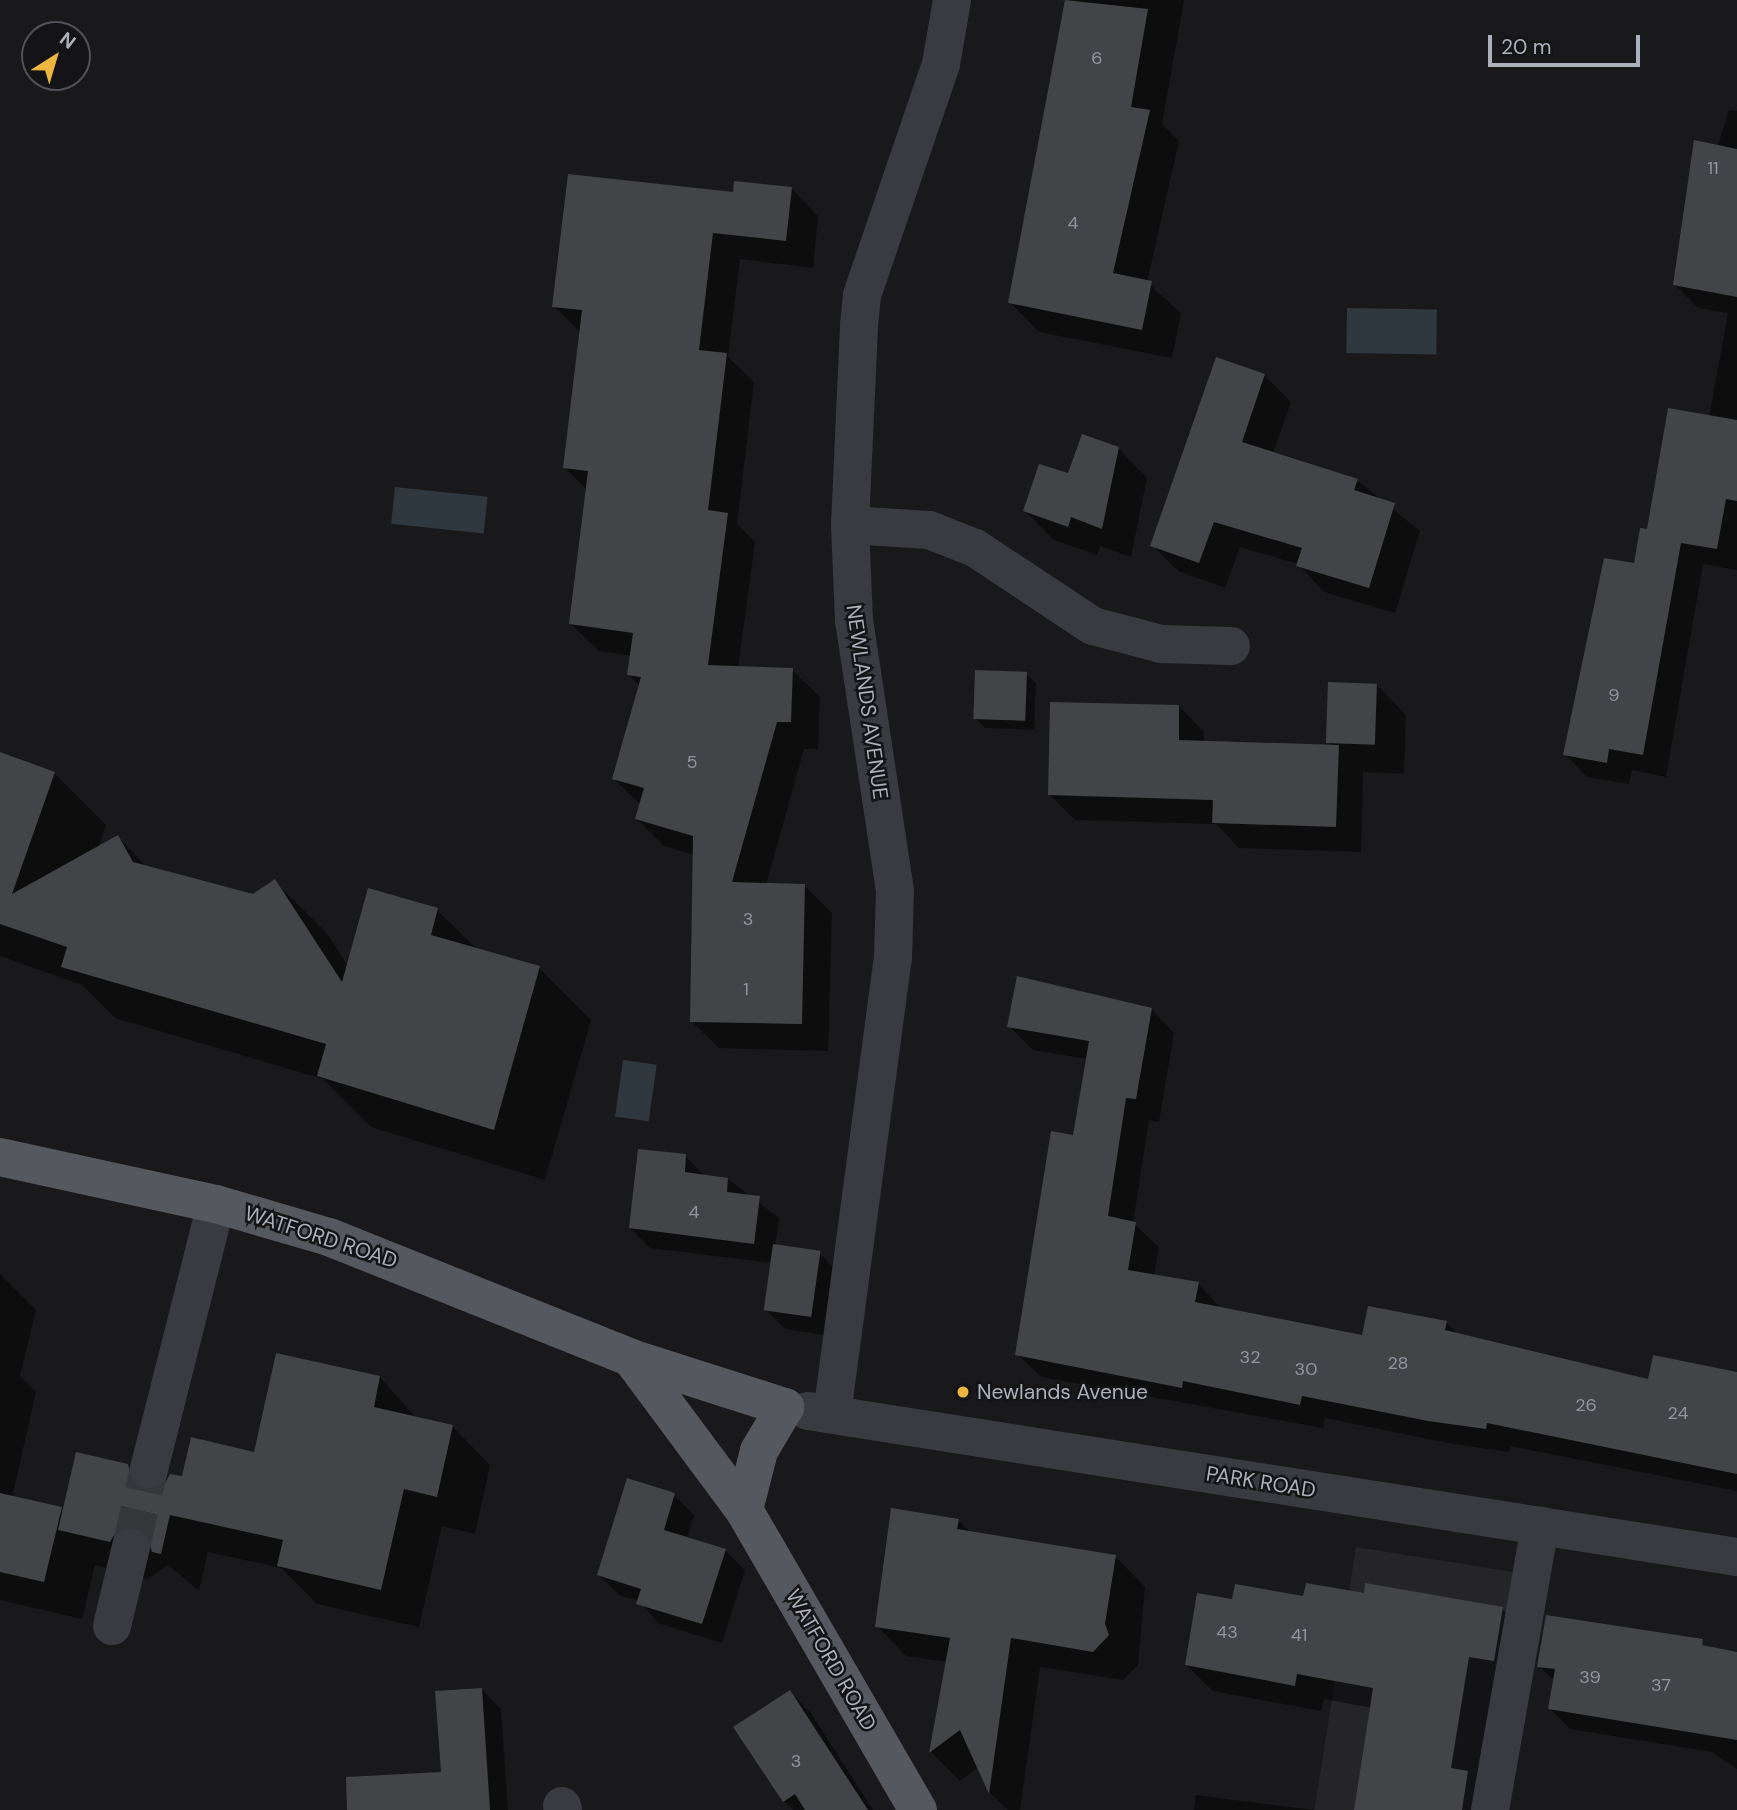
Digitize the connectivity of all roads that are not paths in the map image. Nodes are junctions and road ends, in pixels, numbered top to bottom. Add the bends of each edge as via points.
1 (952, 0) edge
2 (850, 526) junction
3 (1231, 646) dead end
4 (0, 1157) edge
5 (216, 1204) junction
6 (631, 1357) junction
7 (785, 1407) junction
8 (832, 1414) junction
9 (149, 1469) tunnel mouth
10 (744, 1510) junction
11 (1540, 1525) junction
12 (131, 1547) tunnel mouth
13 (1737, 1556) edge
14 (112, 1626) dead end
15 (918, 1810) edge
16 (1490, 1810) edge

1 - 2 street, NEWLANDS AVENUE via 941,64 862,295
2 - 3 street via 929,530 975,548 1093,626 1161,644
2 - 8 street, NEWLANDS AVENUE via 854,621 895,891 893,958
4 - 5 main road, WATFORD ROAD
5 - 6 main road, WATFORD ROAD via 399,1262
5 - 9 street
6 - 7 main road, WATFORD ROAD
6 - 10 main road, WATFORD ROAD
7 - 8 street, PARK ROAD
7 - 10 main road via 759,1451
8 - 11 street, PARK ROAD
10 - 15 main road, WATFORD ROAD
11 - 13 street, PARK ROAD
11 - 16 street
12 - 14 street

